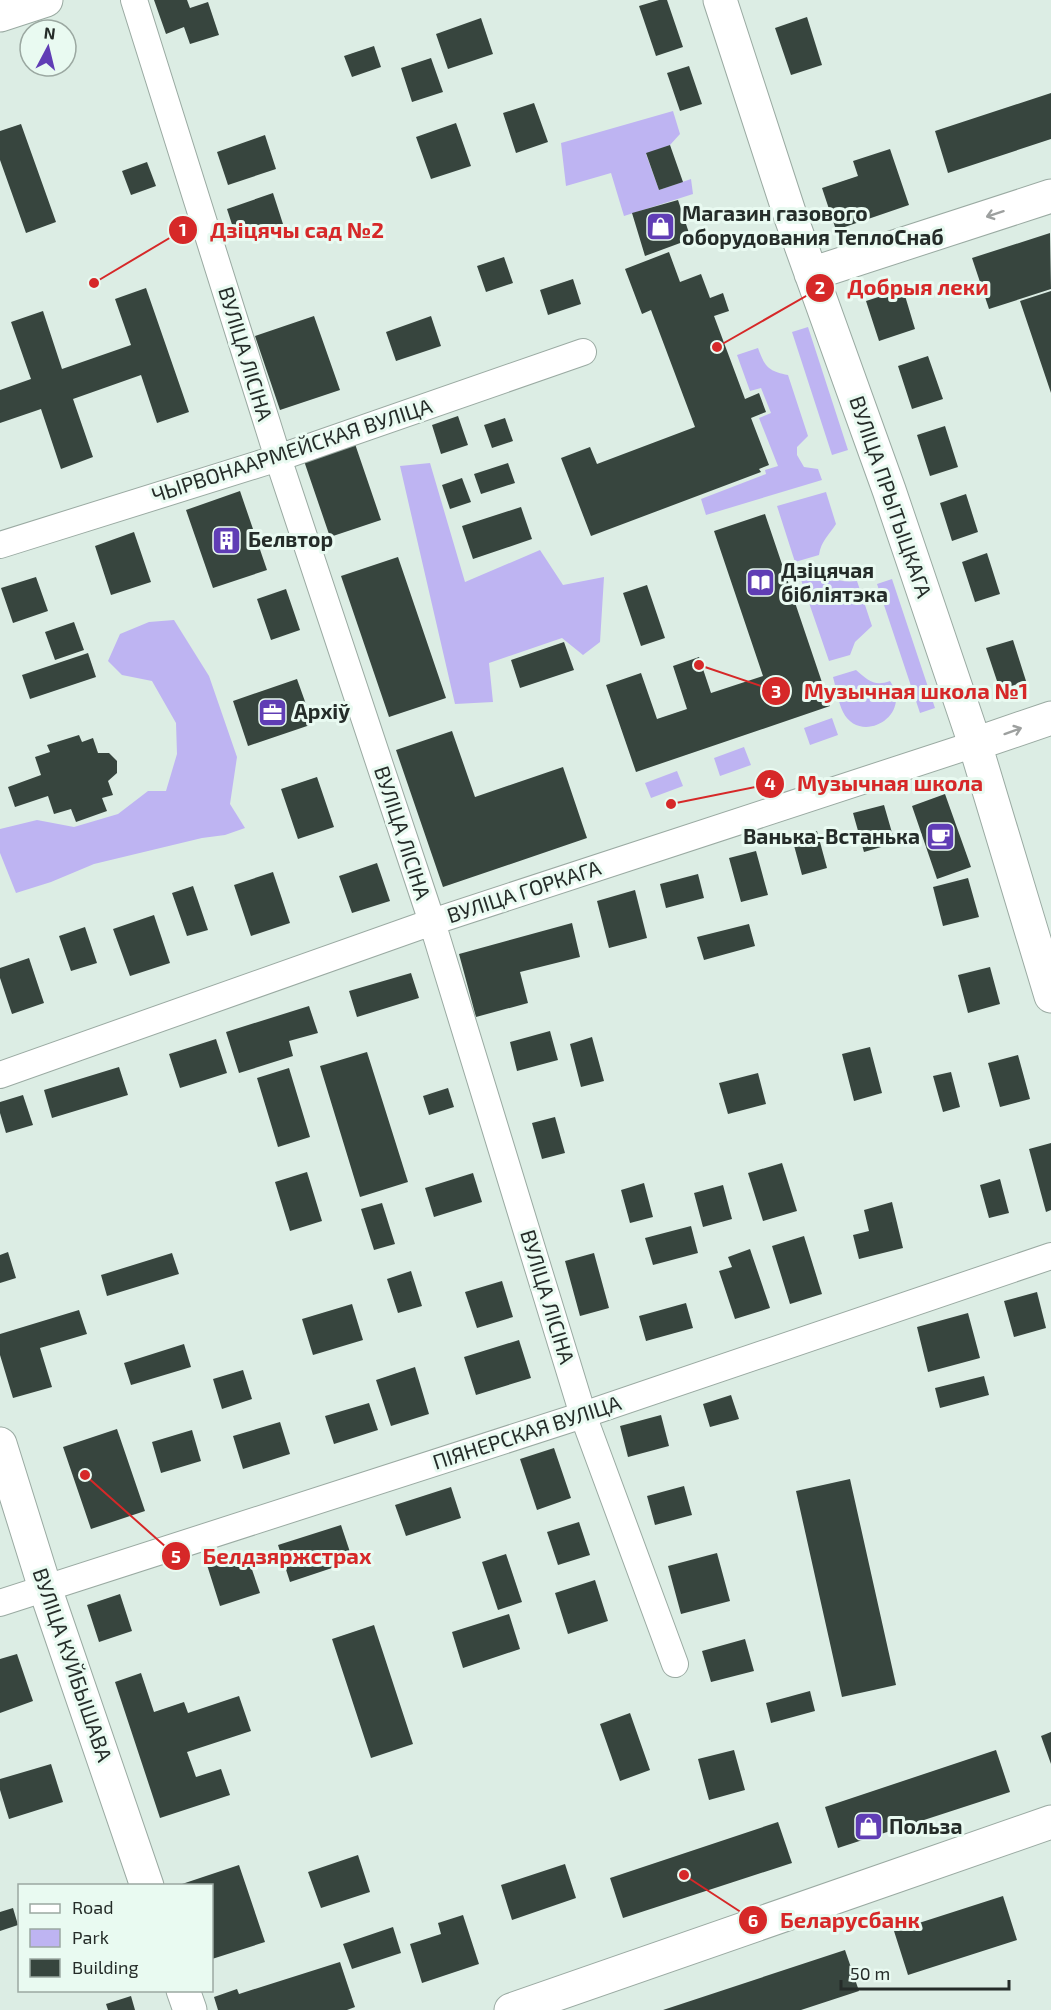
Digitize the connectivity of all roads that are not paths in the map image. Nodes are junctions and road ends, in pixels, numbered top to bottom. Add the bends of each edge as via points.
1 (46, 0) edge
2 (134, 0) edge
3 (720, 0) edge
4 (0, 15) edge
5 (1051, 196) edge
6 (811, 274) junction
7 (583, 352) dead end
8 (278, 458) junction
9 (0, 545) edge
10 (1051, 718) edge
11 (975, 744) junction
12 (432, 922) junction
13 (1051, 996) edge
14 (0, 1075) edge
15 (1051, 1256) edge
16 (584, 1414) junction
17 (0, 1444) edge
18 (45, 1588) junction
19 (0, 1603) edge
20 (675, 1664) dead end
21 (1051, 1822) edge
22 (146, 1884) edge
23 (184, 1992) edge
24 (190, 2010) edge
25 (511, 2010) edge

1 - 4 main road
2 - 8 street, ВУЛІЦА ЛІСІНА
3 - 6 main road, ВУЛІЦА ПРЫТЫЦКАГА
5 -> 6 main road
6 - 11 main road, ВУЛІЦА ПРЫТЫЦКАГА
7 - 8 street, ЧЫРВОНААРМЕЙСКАЯ ВУЛІЦА
8 - 9 street, ЧЫРВОНААРМЕЙСКАЯ ВУЛІЦА
8 - 12 street, ВУЛІЦА ЛІСІНА
11 -> 10 main road, ВУЛІЦА ГОРКАГА
11 - 12 street, ВУЛІЦА ГОРКАГА
11 - 13 main road, ВУЛІЦА ПРЫТЫЦКАГА
12 - 14 street, ВУЛІЦА ГОРКАГА
12 - 16 street, ВУЛІЦА ЛІСІНА
15 - 16 street, ПІЯНЕРСКАЯ ВУЛІЦА
16 - 18 street, ПІЯНЕРСКАЯ ВУЛІЦА
16 - 20 street, ВУЛІЦА ЛІСІНА
17 - 18 main road, ВУЛІЦА КУЙБЫШАВА
18 - 19 street, ПІЯНЕРСКАЯ ВУЛІЦА
18 - 22 main road, ВУЛІЦА КУЙБЫШАВА
21 - 25 main road
23 - 24 main road

